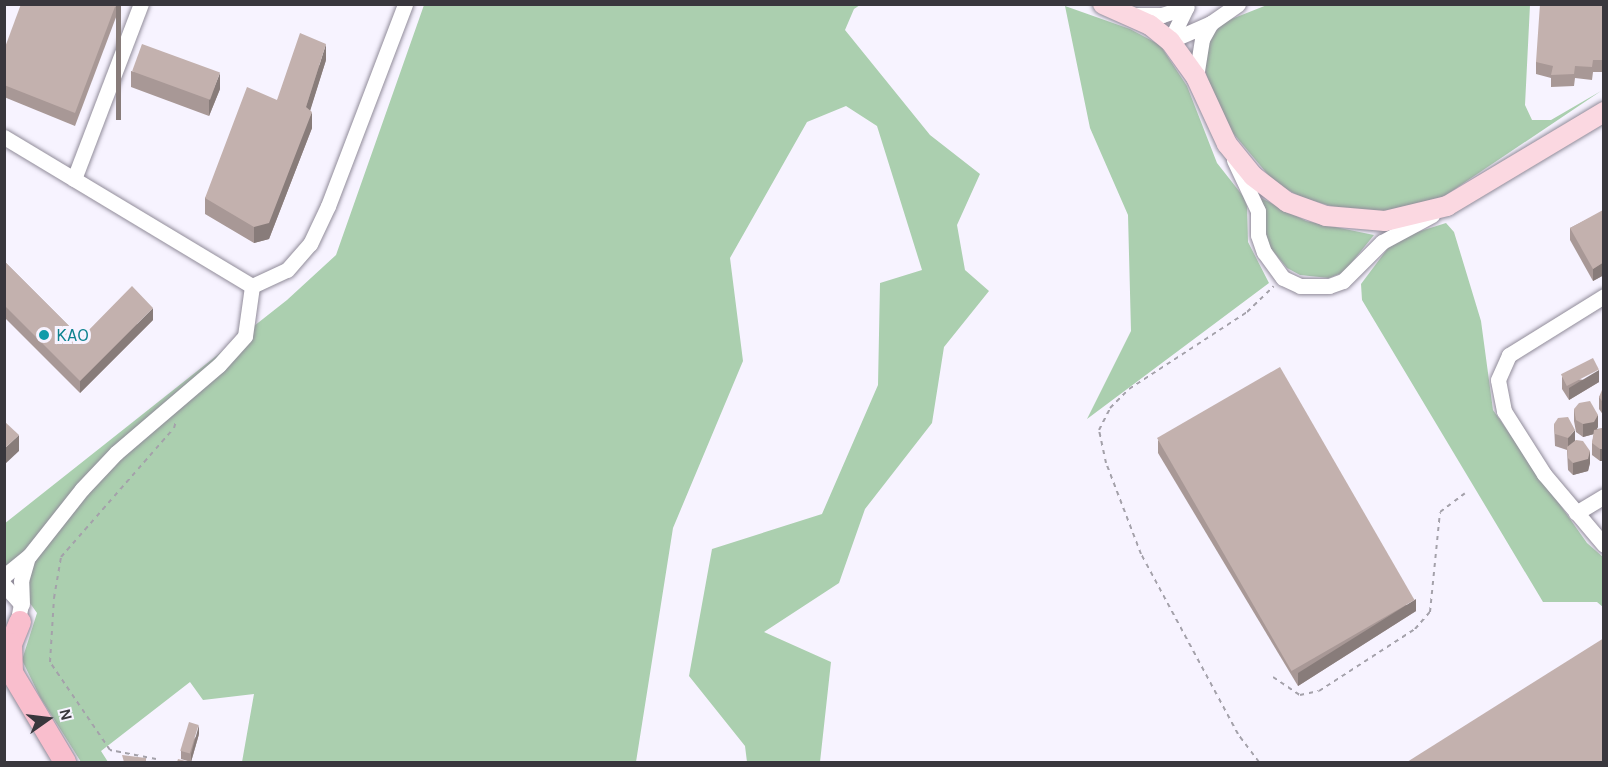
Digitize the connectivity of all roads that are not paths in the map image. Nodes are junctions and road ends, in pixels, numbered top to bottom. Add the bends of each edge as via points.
1 (141, 4) edge
2 (405, 4) edge
3 (1103, 4) edge
4 (1238, 4) edge
5 (1190, 6) edge
6 (1131, 15) junction
7 (1211, 23) junction
8 (1170, 41) junction
9 (1196, 77) junction
10 (1604, 112) edge
11 (4, 137) edge
12 (1227, 144) junction
13 (74, 179) junction
14 (1447, 206) junction
15 (252, 286) junction
16 (1604, 296) edge
17 (1604, 496) edge
18 (1576, 513) junction
19 (1604, 545) edge
20 (29, 556) junction
21 (4, 576) edge
22 (4, 585) edge
23 (21, 618) junction
24 (4, 639) edge
25 (65, 762) edge

1 - 13 street
2 - 15 street via 328,206 309,244 287,270
3 - 6 main road
4 - 7 street
5 - 6 street via 1162,15
5 - 8 street
6 - 8 main road
7 - 8 street
7 - 9 street via 1202,39
8 - 9 main road
9 - 12 main road
10 - 14 main road
11 - 13 street
12 - 14 main road via 1268,189 1287,202 1326,216 1385,221
12 - 14 street via 1255,202 1264,252 1283,278 1300,286 1329,286 1343,281 1382,242
13 - 15 street
15 - 20 street via 245,336 219,365 82,489
16 - 18 street via 1509,355 1498,380 1504,411 1544,474
17 - 18 street
18 - 19 street
20 - 21 street
20 - 23 street via 21,581
22 - 23 street via 18,596
23 - 24 street
23 - 25 highway via 11,644 12,673

